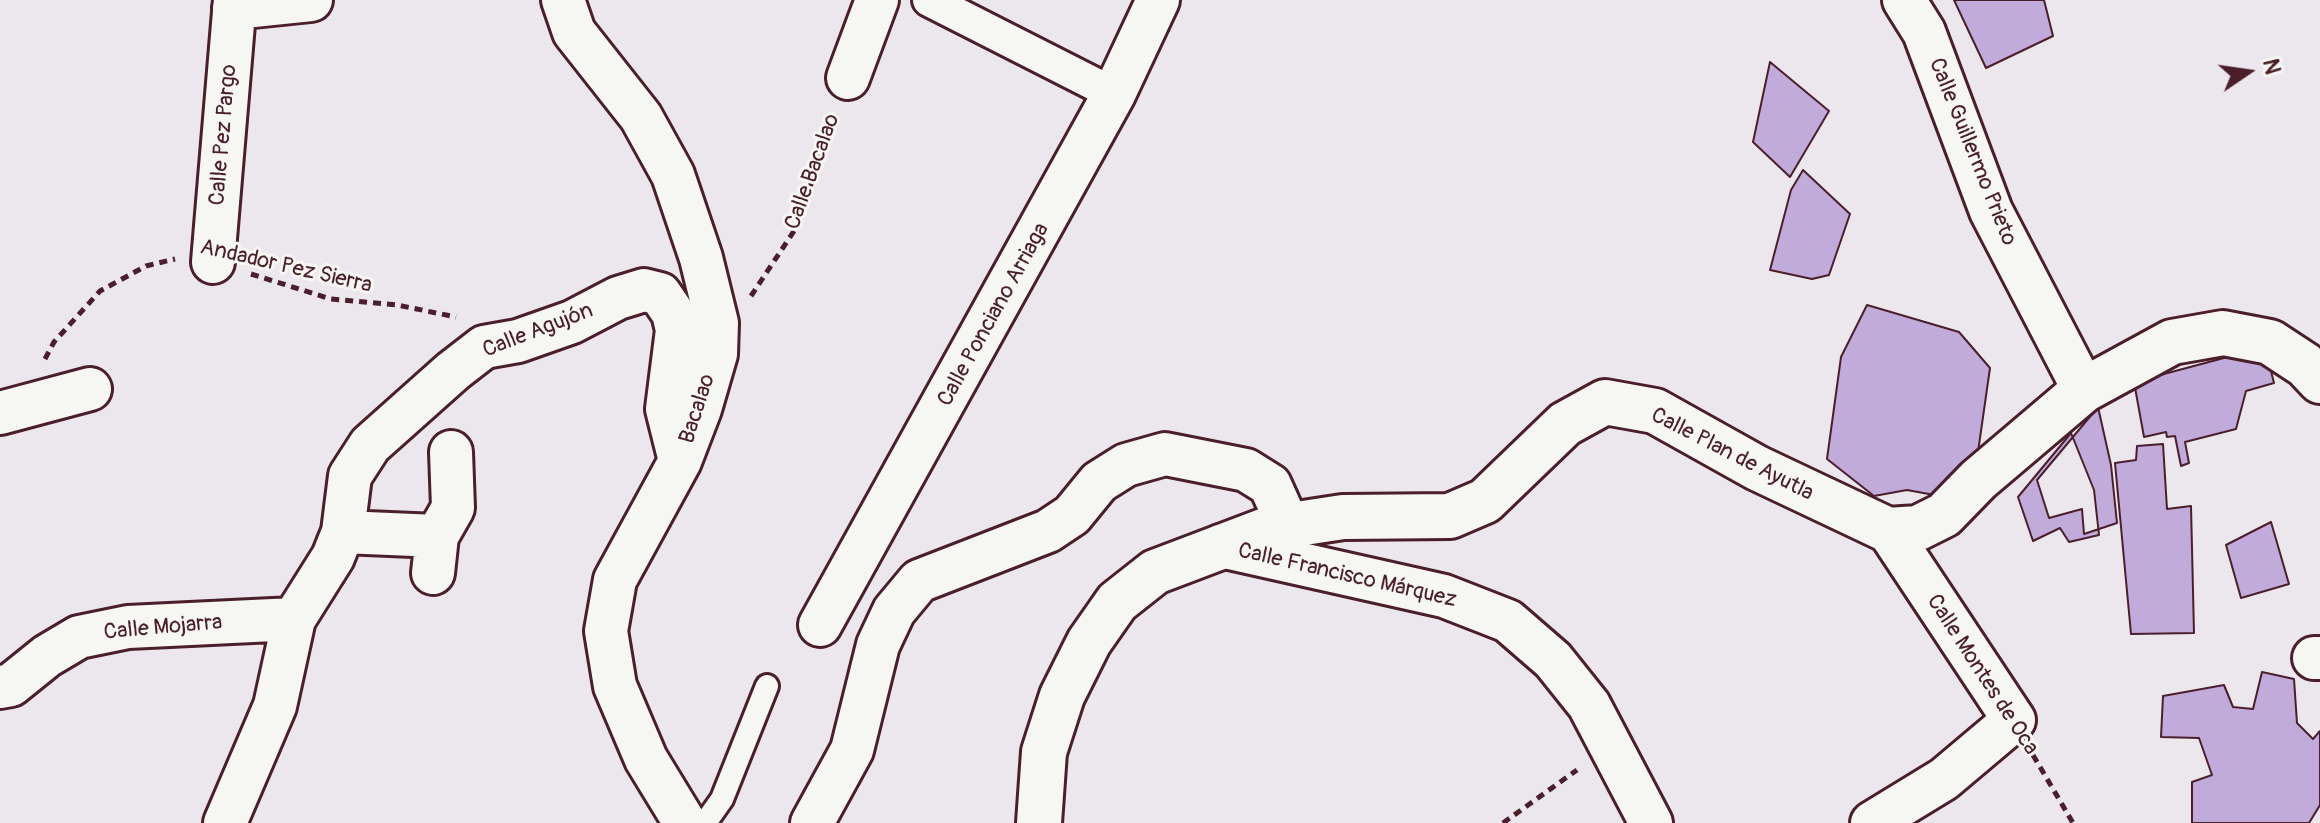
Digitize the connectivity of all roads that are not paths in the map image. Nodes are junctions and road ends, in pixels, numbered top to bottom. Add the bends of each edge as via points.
1 (311, 0) edge
2 (563, 0) edge
3 (877, 0) edge
4 (929, 0) edge
5 (1158, 0) edge
6 (1904, 0) edge
7 (235, 4) edge
8 (848, 78) road end
9 (1114, 94) junction
10 (213, 262) road end
11 (2320, 381) edge
12 (90, 389) dead end
13 (2084, 390) junction
14 (6, 412) edge
15 (451, 452) dead end
16 (680, 461) junction
17 (1288, 525) junction
18 (1888, 530) junction
19 (343, 532) junction
20 (1221, 546) junction
21 (294, 619) junction
22 (820, 625) dead end
23 (767, 686) dead end
24 (0, 687) edge
25 (225, 823) edge
26 (685, 823) edge
27 (705, 823) edge
28 (812, 823) edge
29 (1039, 823) edge
30 (1651, 823) edge
31 (1872, 823) edge

1 - 7 street, Calle Pez Pargo
2 - 16 street, Bacalao via 574,32 641,117 673,175 701,258 717,323 716,354
3 - 8 street
4 - 9 street
5 - 9 street, Calle Ponciano Arriaga
6 - 13 street, Calle Guillermo Prieto via 1924,32 1991,211
7 - 10 street, Calle Pez Pargo
9 - 22 street, Calle Ponciano Arriaga
11 - 13 street via 2270,342 2223,333 2172,342
12 - 14 street
13 - 18 street via 1944,515 1918,528
15 - 19 street via 453,508 435,555
16 - 19 street, Calle Agujón via 667,409 677,330 660,294 644,290 572,322 484,347 370,445 350,476
16 - 26 street, Bacalao via 615,580 606,631 615,686 646,759
17 - 18 street, Calle Plan de Ayutla via 1343,517 1450,516 1485,501 1565,424 1605,402 1655,411 1757,468
17 - 20 street, Calle Plan de Ayutla
17 - 28 street, Calle Francisco Márquez via 1270,485 1246,470 1165,454 1126,465 1099,482 1072,515 1048,531 919,581 894,611 878,645 852,750
18 - 31 street, Calle Montes de Oca via 2014,720 1944,779
19 - 21 street, Calle Agujón
20 - 29 street, Calle Plan de Ayutla via 1155,572 1117,602 1089,642 1062,696 1044,752
20 - 30 street, Calle Francisco Márquez via 1444,596 1508,621 1553,660 1589,705
21 - 24 street, Calle Mojarra via 128,627 79,637 11,685
21 - 25 street, Calle Agujón via 275,706
23 - 27 lane via 722,799

